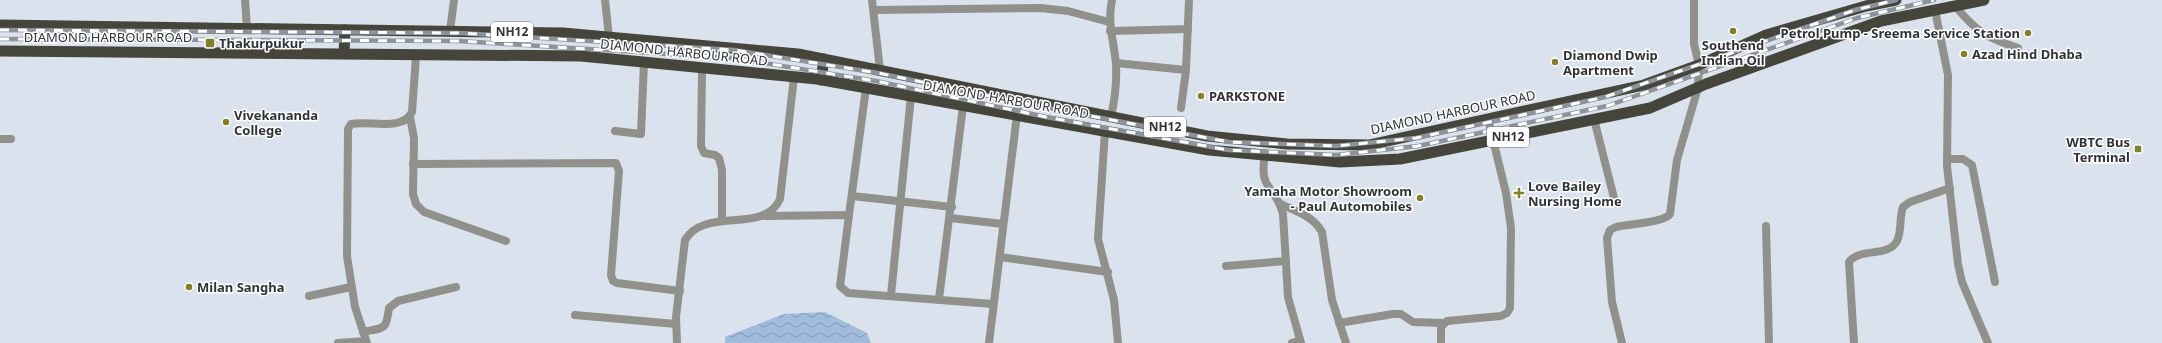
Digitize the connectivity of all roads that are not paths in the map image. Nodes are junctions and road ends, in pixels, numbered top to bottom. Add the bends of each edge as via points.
1 (245, 0) edge
2 (454, 0) edge
3 (605, 0) edge
4 (872, 0) edge
5 (1112, 0) edge
6 (1189, 0) edge
7 (1694, 0) edge
8 (1896, 0) edge
9 (1984, 0) edge
10 (1955, 6) junction
11 (874, 10) junction
12 (1935, 10) junction
13 (1109, 22) junction
14 (0, 25) edge
15 (247, 29) junction
16 (1188, 29) junction
17 (345, 30) junction
18 (450, 31) junction
19 (1110, 31) junction
20 (609, 37) junction
21 (2018, 48) dead end
22 (0, 51) edge
23 (344, 53) junction
24 (416, 56) junction
25 (824, 59) junction
26 (644, 62) junction
27 (1116, 63) junction
28 (1699, 65) junction
29 (702, 68) junction
30 (880, 70) junction
31 (1186, 70) junction
32 (794, 77) junction
33 (821, 80) junction
34 (866, 88) junction
35 (1698, 88) junction
36 (911, 96) junction
37 (1019, 98) junction
38 (963, 106) junction
39 (1182, 108) dead end
40 (1017, 115) junction
41 (410, 117) junction
42 (1111, 117) junction
43 (1488, 119) junction
44 (1594, 119) junction
45 (1105, 130) junction
46 (615, 131) dead end
47 (0, 139) edge
48 (11, 139) dead end
49 (1493, 140) junction
50 (1265, 155) junction
51 (1947, 159) junction
52 (413, 164) junction
53 (1950, 188) junction
54 (852, 196) junction
55 (1614, 198) dead end
56 (902, 202) junction
57 (1281, 204) junction
58 (952, 207) junction
59 (849, 215) junction
60 (765, 216) junction
61 (950, 218) junction
62 (722, 221) junction
63 (1003, 224) junction
64 (1766, 226) dead end
65 (506, 241) dead end
66 (1000, 257) junction
67 (1286, 260) junction
68 (1226, 266) dead end
69 (1108, 272) junction
70 (1995, 282) dead end
71 (351, 287) junction
72 (456, 287) dead end
73 (680, 291) junction
74 (891, 295) junction
75 (309, 296) dead end
76 (939, 299) junction
77 (993, 304) junction
78 (575, 315) dead end
79 (1339, 323) junction
80 (1443, 323) junction
81 (676, 324) junction
82 (363, 332) junction
83 (367, 342) edge
84 (1298, 342) edge
85 (338, 343) edge
86 (678, 343) edge
87 (989, 343) edge
88 (1118, 343) edge
89 (1346, 343) edge
90 (1441, 343) edge
91 (1622, 343) edge
92 (1769, 343) edge
93 (1854, 343) edge
94 (1988, 343) edge

1 - 15 street
2 - 18 street
3 - 20 street
4 - 11 street
5 - 13 street
6 - 16 street
7 - 28 street via 1694,44
8 - 28 highway, DIAMOND HARBOUR ROAD / NH12 via 1866,6 1766,35
9 - 10 highway, DIAMOND HARBOUR ROAD / NH12
10 - 12 highway, DIAMOND HARBOUR ROAD / NH12
10 - 21 street via 1971,25 1988,38
11 - 13 street via 1041,8 1068,11
11 - 30 street
12 - 35 highway, DIAMOND HARBOUR ROAD / NH12 via 1881,21
12 - 51 street via 1948,75
13 - 19 street
14 - 15 highway, DIAMOND HARBOUR ROAD / NH12
15 - 17 highway, DIAMOND HARBOUR ROAD / NH12
16 - 19 street
16 - 31 street
17 - 18 highway, DIAMOND HARBOUR ROAD / NH12
17 - 23 highway
18 - 20 highway, DIAMOND HARBOUR ROAD / NH12 via 564,33
19 - 27 street
20 - 25 highway, DIAMOND HARBOUR ROAD / NH12 via 798,54
22 - 23 highway, DIAMOND HARBOUR ROAD / NH12
23 - 24 highway, DIAMOND HARBOUR ROAD / NH12
24 - 26 highway, DIAMOND HARBOUR ROAD / NH12 via 581,56
24 - 41 street
25 - 30 highway, DIAMOND HARBOUR ROAD / NH12
25 - 33 highway
26 - 29 highway, DIAMOND HARBOUR ROAD / NH12
26 - 46 street via 641,134
27 - 31 street
27 - 42 street via 1116,91
28 - 35 street
28 - 43 highway, DIAMOND HARBOUR ROAD / NH12 via 1644,85
29 - 32 highway, DIAMOND HARBOUR ROAD / NH12
29 - 62 street via 701,146 704,153 715,155 721,164
30 - 37 highway, DIAMOND HARBOUR ROAD / NH12
31 - 39 street
32 - 33 highway, DIAMOND HARBOUR ROAD / NH12
32 - 60 street via 780,199 776,209
33 - 34 highway, DIAMOND HARBOUR ROAD / NH12
34 - 36 highway, DIAMOND HARBOUR ROAD / NH12
34 - 54 street
35 - 44 highway, DIAMOND HARBOUR ROAD / NH12 via 1650,108
35 - 91 street via 1677,160 1670,214 1660,221 1616,227 1610,230 1607,238 1612,302
36 - 38 highway, DIAMOND HARBOUR ROAD / NH12
36 - 56 street
37 - 40 street
37 - 42 highway, DIAMOND HARBOUR ROAD / NH12
38 - 40 highway, DIAMOND HARBOUR ROAD / NH12
38 - 58 street
40 - 45 highway, DIAMOND HARBOUR ROAD / NH12
40 - 63 street
41 - 52 street via 414,138
41 - 71 street via 397,123 358,122 351,124 348,129 347,256
42 - 43 highway, DIAMOND HARBOUR ROAD / NH12 via 1207,136 1287,144 1369,145
43 - 49 street
44 - 49 highway, DIAMOND HARBOUR ROAD / NH12
44 - 55 street
45 - 50 highway, DIAMOND HARBOUR ROAD / NH12 via 1209,150
45 - 69 street via 1098,227 1101,252
47 - 48 street
49 - 50 highway, DIAMOND HARBOUR ROAD / NH12 via 1400,159 1340,162
49 - 80 street via 1506,193 1511,228 1510,308 1507,313 1500,316 1451,320
50 - 57 street via 1263,176
51 - 53 street
51 - 70 street via 1963,159 1972,165
52 - 65 street via 413,194 416,204 424,212
52 - 73 street via 616,163 619,171 611,275 613,280 617,283
53 - 93 street via 1910,202 1903,207 1898,239 1894,245 1886,250 1857,256 1849,262
53 - 94 street via 1962,282
54 - 56 street
54 - 59 street
56 - 58 street
56 - 74 street
57 - 67 street
57 - 79 street via 1310,217 1322,232 1332,300
58 - 61 street
59 - 60 street
59 - 74 street via 840,286 848,293
60 - 62 street
61 - 63 street
61 - 76 street
62 - 73 street via 700,226 690,232 685,240
63 - 66 street
64 - 92 street
66 - 69 street
66 - 77 street
67 - 68 street
67 - 84 street via 1288,297
69 - 88 street
71 - 75 street
71 - 82 street
72 - 82 street via 398,301 389,308 388,321 385,325
73 - 81 street
74 - 76 street
76 - 77 street
77 - 87 street
78 - 81 street
79 - 80 street via 1393,314 1401,314 1413,322
79 - 89 street
80 - 90 street
81 - 86 street
82 - 83 street
83 - 85 street

